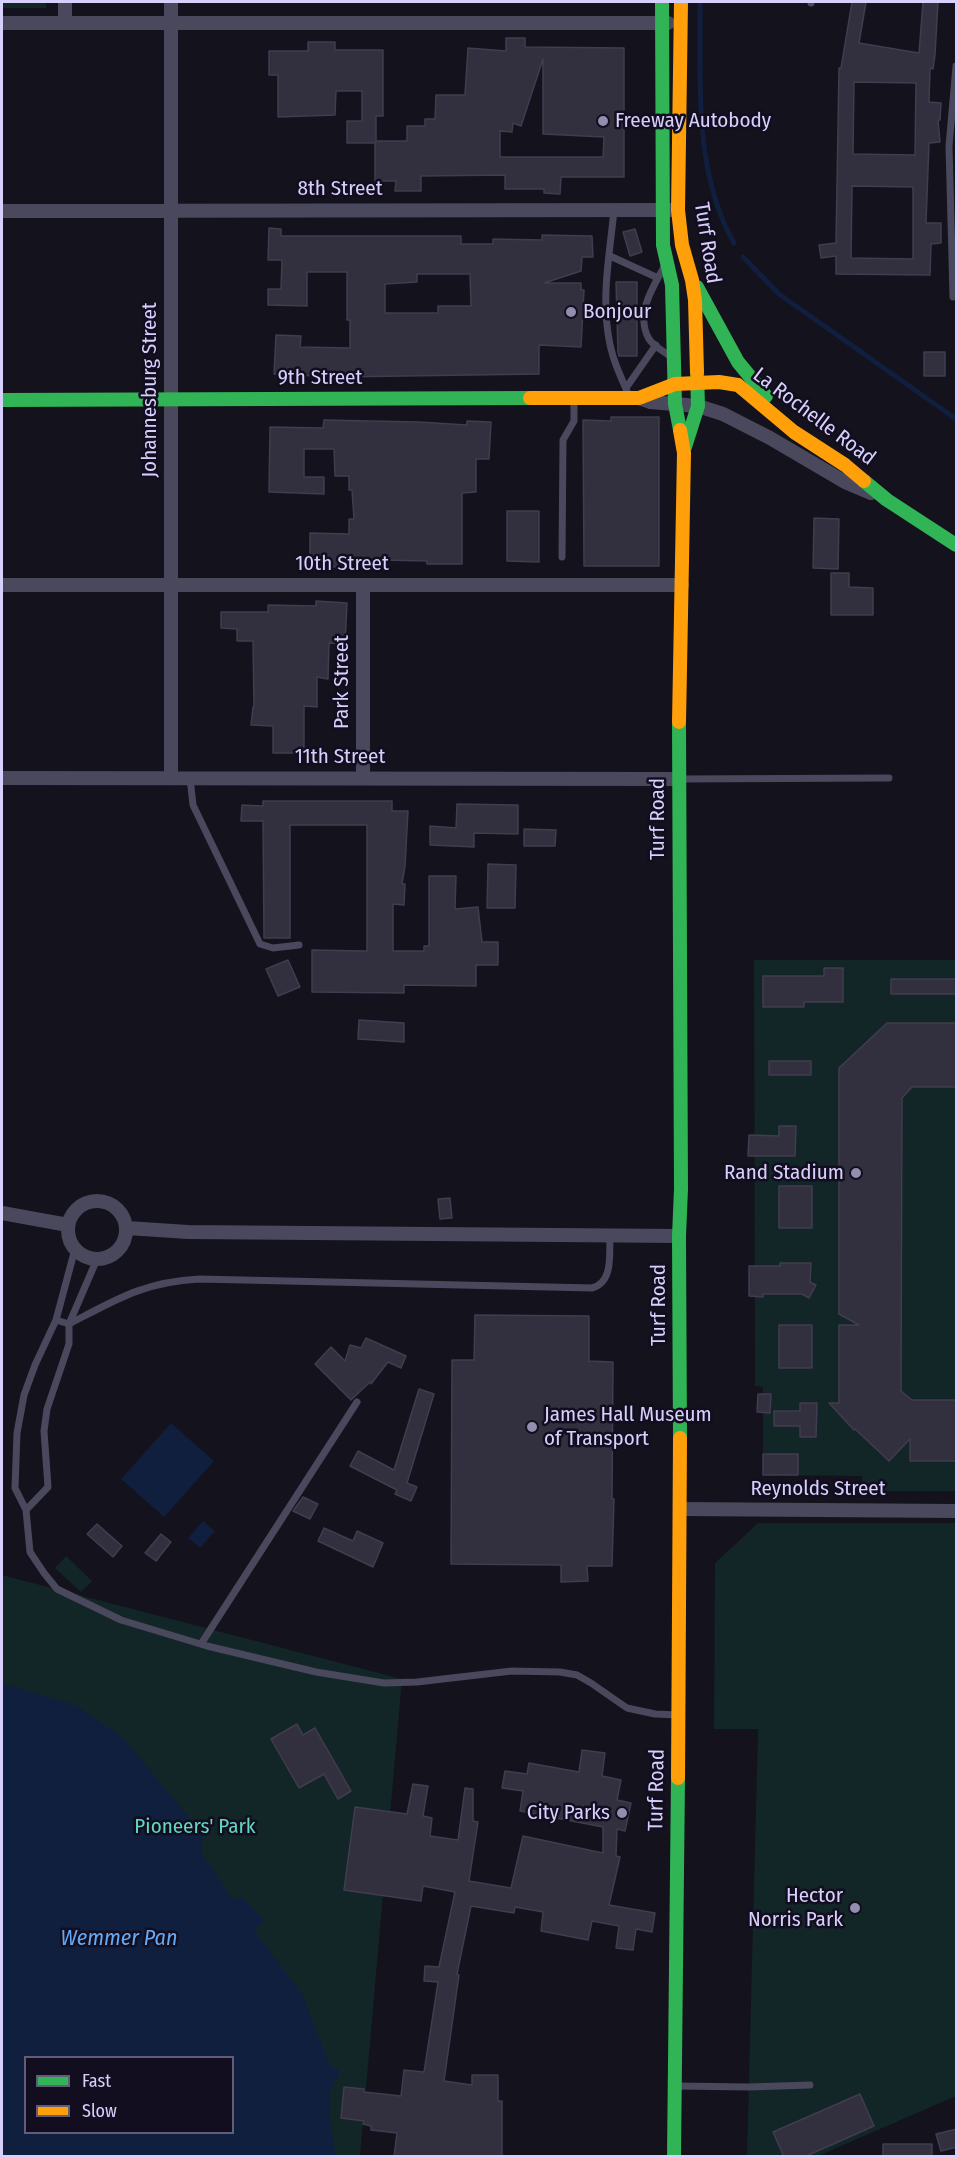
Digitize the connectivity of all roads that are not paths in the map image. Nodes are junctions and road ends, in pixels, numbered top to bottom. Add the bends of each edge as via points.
1 (65, 2) edge
2 (171, 2) edge
3 (662, 2) edge
4 (681, 2) edge
5 (2, 23) edge
6 (65, 23) junction
7 (171, 23) junction
8 (662, 23) junction
9 (681, 23) junction
10 (957, 66) edge
11 (170, 210) junction
12 (614, 210) junction
13 (662, 210) junction
14 (678, 210) junction
15 (2, 211) edge
16 (610, 256) junction
17 (666, 262) junction
18 (658, 278) junction
19 (692, 280) junction
20 (953, 297) dead end
21 (656, 345) junction
22 (676, 360) junction
23 (698, 383) junction
24 (675, 384) junction
25 (632, 394) junction
26 (574, 398) junction
27 (171, 399) junction
28 (2, 400) edge
29 (675, 404) junction
30 (698, 406) junction
31 (810, 442) junction
32 (684, 453) junction
33 (886, 500) junction
34 (957, 545) edge
35 (562, 557) dead end
36 (2, 585) edge
37 (171, 585) junction
38 (363, 585) junction
39 (682, 585) junction
40 (2, 778) edge
41 (171, 778) junction
42 (190, 778) junction
43 (363, 778) junction
44 (889, 778) dead end
45 (678, 779) junction
46 (298, 945) dead end
47 (2, 1213) edge
48 (68, 1225) junction
49 (127, 1228) junction
50 (610, 1235) junction
51 (679, 1236) junction
52 (75, 1248) junction
53 (97, 1259) junction
54 (56, 1320) junction
55 (69, 1324) junction
56 (357, 1402) dead end
57 (680, 1509) junction
58 (26, 1510) junction
59 (957, 1511) edge
60 (201, 1644) junction
61 (679, 1715) junction
62 (810, 2085) dead end
63 (675, 2086) junction
64 (674, 2157) edge

1 - 6 street
2 - 7 street, Johannesburg Street
3 - 8 main road, Turf Road
4 - 9 main road, Turf Road
5 - 6 street
6 - 7 street
7 - 8 street
7 - 11 street, Johannesburg Street
8 - 9 street
8 - 13 main road, Turf Road
9 - 14 main road, Turf Road
10 - 20 lane via 949,146
11 - 12 street, 8th Street
11 - 15 street, 8th Street
11 - 27 street, Johannesburg Street
12 - 13 street, 8th Street
12 - 16 lane
13 - 14 street, 8th Street
13 - 17 main road, Turf Road
14 - 19 main road, Turf Road
16 - 18 lane
16 - 25 lane via 606,287 609,339 618,370
17 - 18 lane
17 - 22 main road, Turf Road via 675,312
18 - 21 lane via 646,301 644,322 649,340
19 - 23 main road, Turf Road
19 - 31 main road via 738,362
21 - 22 lane
21 - 25 lane
22 - 24 main road, Turf Road
23 - 24 main road, La Rochelle Road
23 - 30 main road, Turf Road
23 - 31 main road, La Rochelle Road via 738,385
24 - 25 main road, 9th Street
24 - 29 main road, Turf Road
25 - 26 main road, 9th Street
25 - 29 street, 9th Street via 650,402
26 - 27 main road, 9th Street
26 - 35 lane via 574,421 563,440
27 - 28 main road, 9th Street
27 - 37 street, Johannesburg Street
29 - 30 street, La Rochelle Road
29 - 32 main road, Turf Road
30 - 32 main road, Turf Road
30 - 33 street, La Rochelle Road via 740,422 845,482
31 - 33 main road, La Rochelle Road
32 - 39 main road, Turf Road
33 - 34 main road, La Rochelle Road
36 - 37 street, 10th Street
37 - 38 street, 10th Street
37 - 41 street, Johannesburg Street
38 - 39 street, 10th Street
38 - 43 street, Park Street
39 - 45 main road, Turf Road
40 - 41 street, 11th Street
41 - 42 street, 11th Street
42 - 43 street, 11th Street
42 - 46 lane via 193,805 260,944 273,948
43 - 45 street, 11th Street
44 - 45 lane
45 - 51 main road, Turf Road
47 - 48 street
48 - 49 street via 76,1210 98,1201 121,1212
48 - 52 street
49 - 50 street
49 - 53 street via 118,1250
50 - 51 street
50 - 55 lane via 608,1274 600,1286 592,1288 199,1278 140,1289
51 - 57 main road, Turf Road
52 - 53 street
52 - 54 lane
53 - 55 lane
54 - 55 lane
54 - 58 lane via 28,1382 19,1417 15,1488
55 - 58 lane via 69,1344 46,1409 48,1488
56 - 60 lane
57 - 59 street, Reynolds Street
57 - 61 main road, Turf Road
58 - 60 lane via 30,1552 57,1589 121,1620
60 - 61 lane via 316,1672 384,1683 512,1671 560,1672 577,1675 627,1708
61 - 63 main road, Turf Road
62 - 63 lane
63 - 64 main road, Turf Road

